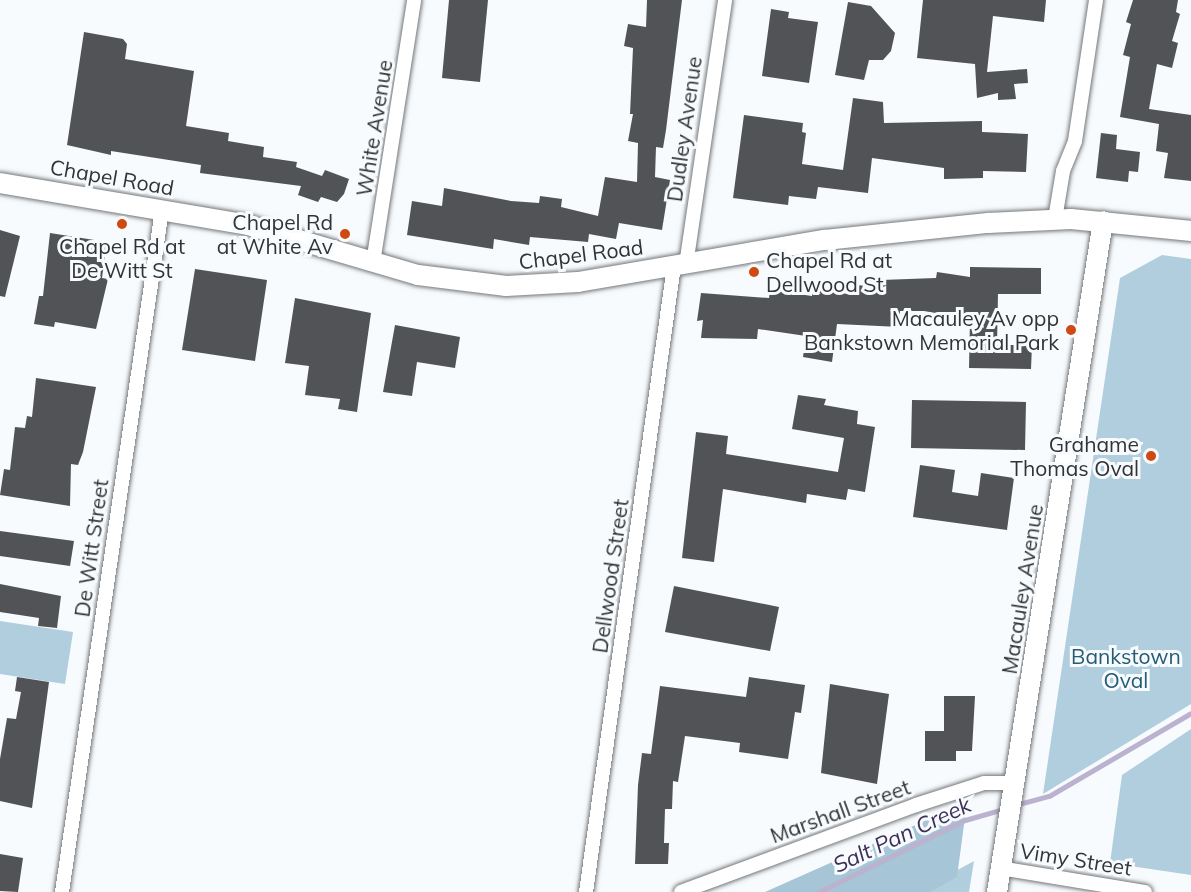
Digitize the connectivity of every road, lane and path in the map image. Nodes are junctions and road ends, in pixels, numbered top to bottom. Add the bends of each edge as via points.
1 (414, 0) edge
2 (725, 0) edge
3 (1096, 0) edge
4 (0, 183) edge
5 (162, 210) junction
6 (1055, 219) junction
7 (1103, 221) junction
8 (1191, 231) edge
9 (373, 263) junction
10 (680, 265) junction
11 (1015, 783) junction
12 (1000, 868) junction
13 (62, 892) edge
14 (586, 892) edge
15 (681, 892) edge
16 (997, 892) edge
17 (1145, 892) edge

1 - 9 street, White Avenue
2 - 10 street, Dudley Avenue
3 - 6 street via 1075,141 1063,171
4 - 5 main road, Chapel Road
5 - 9 main road, Chapel Road via 248,225
5 - 13 street, De Witt Street
6 - 7 main road, Chapel Road
6 - 10 main road, Chapel Road via 848,237
7 - 8 main road, Chapel Road
7 - 11 main road, Macauley Avenue
9 - 10 main road, Chapel Road via 438,279 506,286 578,282
10 - 14 street, Dellwood Street
11 - 12 main road, Macauley Avenue
11 - 15 street, Marshall Street via 984,783 916,805
12 - 16 main road, Macauley Avenue
12 - 17 street, Vimy Street

